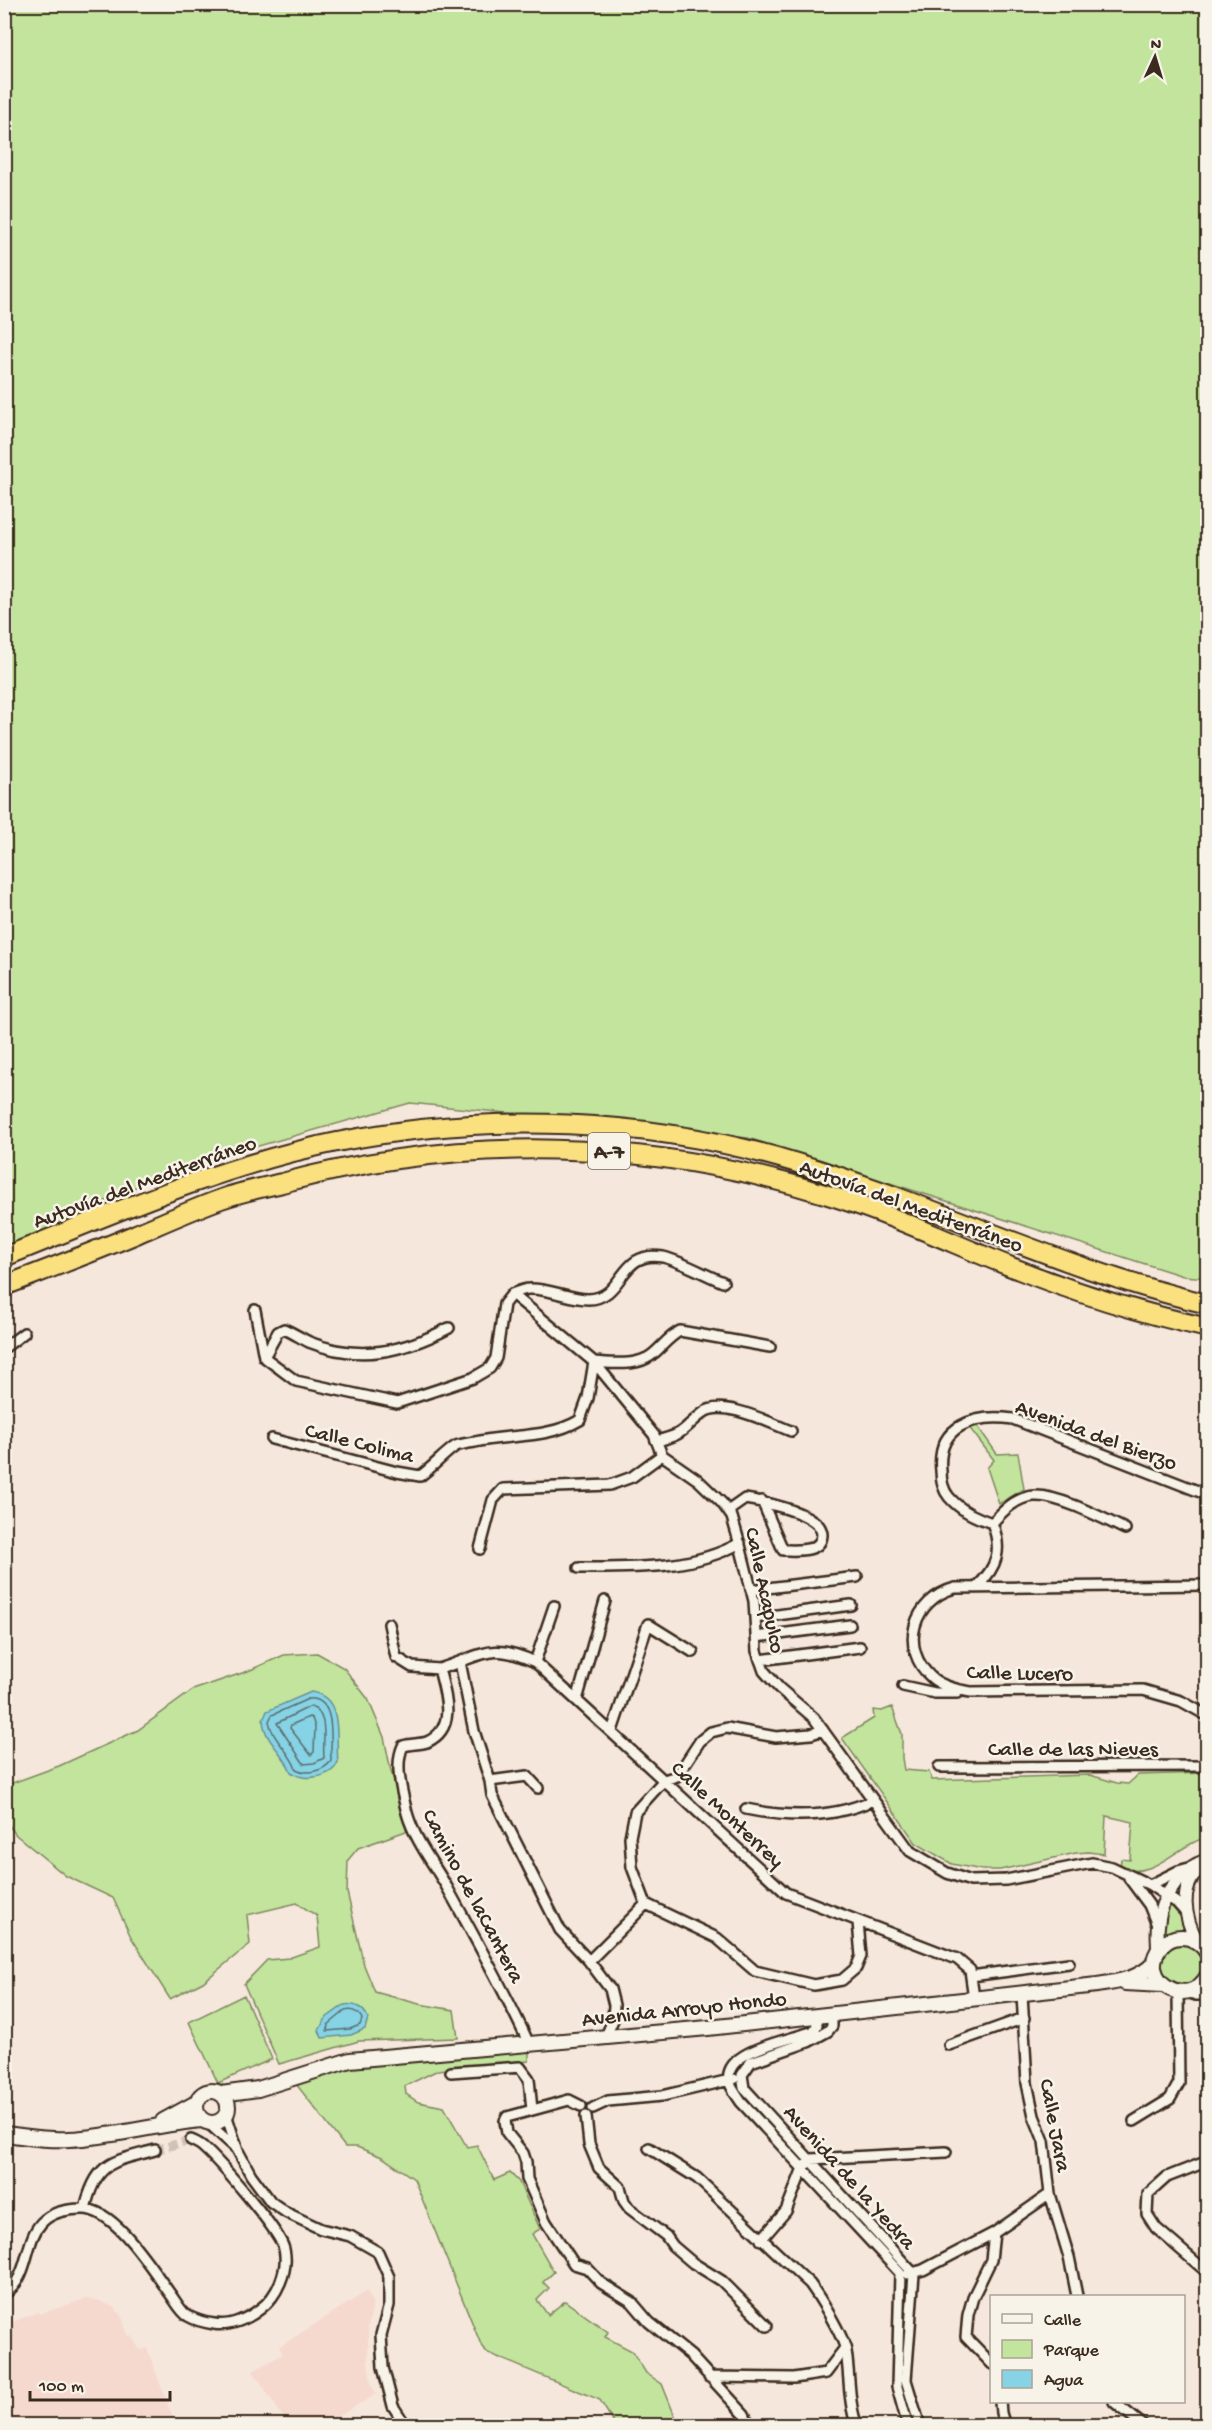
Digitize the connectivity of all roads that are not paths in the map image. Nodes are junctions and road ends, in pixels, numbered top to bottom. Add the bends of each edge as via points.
1 (4, 1257) edge
2 (723, 1282) dead end
3 (4, 1286) edge
4 (512, 1294) junction
5 (1208, 1304) edge
6 (255, 1310) dead end
7 (449, 1328) dead end
8 (1208, 1328) edge
9 (24, 1333) dead end
10 (770, 1347) dead end
11 (4, 1348) edge
12 (264, 1357) junction
13 (594, 1362) junction
14 (791, 1431) dead end
15 (272, 1439) dead end
16 (656, 1441) junction
17 (662, 1455) junction
18 (1208, 1495) edge
19 (762, 1501) junction
20 (728, 1511) junction
21 (992, 1523) junction
22 (1125, 1529) dead end
23 (740, 1543) junction
24 (480, 1549) dead end
25 (579, 1568) dead end
26 (856, 1577) dead end
27 (1208, 1585) edge
28 (977, 1587) junction
29 (751, 1590) junction
30 (605, 1601) dead end
31 (851, 1605) dead end
32 (554, 1606) dead end
33 (755, 1618) junction
34 (389, 1624) dead end
35 (849, 1624) dead end
36 (756, 1637) junction
37 (860, 1647) dead end
38 (693, 1652) dead end
39 (760, 1660) junction
40 (460, 1662) junction
41 (535, 1662) junction
42 (439, 1669) junction
43 (903, 1686) dead end
44 (971, 1692) junction
45 (577, 1700) junction
46 (1208, 1716) edge
47 (823, 1730) junction
48 (612, 1731) junction
49 (1208, 1766) edge
50 (939, 1767) dead end
51 (490, 1780) junction
52 (664, 1780) junction
53 (538, 1788) dead end
54 (873, 1800) junction
55 (746, 1809) dead end
56 (1208, 1861) edge
57 (1189, 1868) junction
58 (1128, 1876) junction
59 (1150, 1885) junction
60 (1167, 1897) junction
61 (645, 1904) junction
62 (1186, 1912) junction
63 (858, 1922) junction
64 (1158, 1927) junction
65 (1204, 1948) edge
66 (1156, 1957) junction
67 (589, 1961) junction
68 (1069, 1963) dead end
69 (971, 1976) junction
70 (1116, 1982) junction
71 (1207, 1983) edge
72 (1163, 1985) junction
73 (1182, 1992) junction
74 (1022, 1994) junction
75 (974, 1998) junction
76 (832, 2013) junction
77 (816, 2015) junction
78 (1024, 2018) junction
79 (606, 2036) junction
80 (529, 2044) junction
81 (949, 2045) dead end
82 (730, 2069) junction
83 (451, 2072) dead end
84 (742, 2075) junction
85 (729, 2082) junction
86 (711, 2084) junction
87 (258, 2089) junction
88 (221, 2094) junction
89 (196, 2103) junction
90 (581, 2106) junction
91 (593, 2108) junction
92 (532, 2110) junction
93 (227, 2113) junction
94 (586, 2116) junction
95 (204, 2121) junction
96 (1134, 2121) dead end
97 (153, 2125) junction
98 (4, 2134) edge
99 (191, 2140) dead end
100 (649, 2148) dead end
101 (156, 2150) tunnel mouth
102 (238, 2151) junction
103 (946, 2152) dead end
104 (811, 2159) junction
105 (1208, 2161) edge
106 (1208, 2167) edge
107 (803, 2168) junction
108 (1167, 2177) junction
109 (1050, 2194) junction
110 (272, 2202) junction
111 (85, 2209) junction
112 (259, 2212) junction
113 (994, 2233) junction
114 (761, 2240) junction
115 (900, 2273) junction
116 (1208, 2273) edge
117 (914, 2274) junction
118 (4, 2294) edge
119 (1077, 2295) edge
120 (767, 2326) dead end
121 (845, 2348) junction
122 (990, 2362) edge
123 (709, 2377) junction
124 (1000, 2403) edge
125 (1115, 2403) edge
126 (406, 2426) edge
127 (750, 2426) edge
128 (857, 2426) edge
129 (908, 2426) edge
130 (920, 2426) edge
131 (1005, 2426) edge
132 (1144, 2426) edge

1 - 5 highway, Autovía del Mediterráneo / A-7 via 210,1177 335,1142 435,1127 547,1124 679,1136 785,1159 1125,1281
2 - 4 street via 664,1257 647,1257 633,1262 612,1289 600,1296 589,1299 530,1289
3 - 8 highway, Autovía del Mediterráneo / A-7 via 222,1199 325,1171 440,1153 552,1149 624,1152 702,1163 781,1181 887,1216 1014,1268 1112,1302
4 - 12 street via 504,1304 496,1358 490,1368 472,1378 397,1403 296,1381
4 - 13 street
6 - 12 street
7 - 12 street via 422,1342 367,1353 344,1353 284,1329 278,1332
9 - 11 street
10 - 13 street via 680,1330 647,1358 627,1363
13 - 15 street, Calle Colima via 580,1420 565,1429 542,1434 456,1446 420,1476
13 - 16 street
14 - 16 street via 730,1408 713,1407 678,1436
16 - 17 street
17 - 20 street, Calle Acapulco via 699,1480
17 - 24 street via 632,1477 610,1485 503,1489 493,1500
18 - 21 street, Avenida del Bierzo via 1012,1419 993,1416 958,1426 948,1436 940,1464 947,1495 973,1517
19 - 19 street via 819,1526 821,1541 808,1549 783,1551
19 - 20 street via 746,1499
20 - 23 street, Calle Acapulco
21 - 22 street via 1005,1508 1034,1496 1057,1500
21 - 28 street via 999,1544 997,1555
23 - 25 street via 699,1559 636,1567
23 - 29 street, Calle Acapulco
26 - 29 street
27 - 28 street, Calle Lucero
28 - 44 street, Calle Lucero via 940,1592 920,1612 914,1636 918,1659 934,1679
29 - 33 street, Calle Acapulco
30 - 45 street
31 - 33 street
32 - 41 street
33 - 36 street, Calle Acapulco
34 - 42 street via 396,1657 412,1667
35 - 36 street
36 - 39 street, Calle Acapulco
37 - 39 street
38 - 48 street via 648,1624
39 - 47 street, Calle Acapulco via 779,1688
40 - 41 street, Calle Monterrey via 494,1650 514,1652
40 - 42 street
40 - 51 street via 474,1731
41 - 45 street, Calle Monterrey
42 - 80 street, Camino de laCantera via 448,1715 426,1743 403,1746 399,1754 408,1814 419,1842
43 - 44 street via 935,1693
44 - 46 street, Calle Lucero via 1143,1690
45 - 48 street, Calle Monterrey
47 - 52 street via 776,1737 728,1728 711,1732 700,1741 677,1776
47 - 54 street, Calle Acapulco
48 - 52 street, Calle Monterrey
49 - 50 street, Calle de las Nieves
51 - 53 street via 527,1776
51 - 67 street via 492,1795 560,1930
52 - 61 street via 635,1812 630,1837 632,1867
52 - 63 street, Calle Monterrey via 786,1893
54 - 55 street via 852,1810 824,1814 776,1815
54 - 58 street, Calle Acapulco via 910,1851 947,1873 971,1881 1006,1880 1092,1863 1112,1867
56 - 57 street
56 - 62 street via 1187,1885
57 - 59 street
57 - 60 street
58 - 59 street, Calle Acapulco
58 - 64 street via 1149,1905
59 - 60 street, Calle Acapulco
60 - 62 street, Calle Acapulco
60 - 64 street
61 - 63 street via 717,1938 754,1971 814,1985 842,1980 856,1968 861,1956
61 - 67 street
62 - 65 street
63 - 69 street, Calle Monterrey via 957,1959 970,1970
64 - 66 street
65 - 66 main road, Avenida Arroyo Hondo via 1183,1937 1176,1938 1163,1945
66 - 70 main road, Avenida Arroyo Hondo via 1148,1970
66 - 72 main road via 1156,1975
67 - 79 street via 610,1989 614,2005
68 - 69 street
69 - 75 street
70 - 72 main road, Avenida Arroyo Hondo
70 - 74 main road, Avenida Arroyo Hondo
71 - 73 main road
72 - 73 main road
73 - 96 street via 1179,2083 1170,2099
74 - 75 main road, Avenida Arroyo Hondo
74 - 78 street, Calle Jara
75 - 76 main road, Avenida Arroyo Hondo
76 - 77 main road, Avenida Arroyo Hondo
76 - 84 street via 834,2022 828,2031 751,2062
77 - 79 main road, Avenida Arroyo Hondo
77 - 82 street via 814,2031 756,2049
78 - 81 street
78 - 109 street, Calle Jara via 1027,2083 1044,2141
79 - 80 main road, Avenida Arroyo Hondo
80 - 87 main road, Avenida Arroyo Hondo via 350,2060
82 - 85 street
82 - 86 street
83 - 92 street via 520,2067 529,2079
84 - 85 street
84 - 104 street, Avenida de la Yedra via 744,2088
85 - 86 street
85 - 107 street, Avenida de la Yedra via 741,2102
86 - 91 street via 662,2097 608,2101
87 - 88 main road, Avenida Arroyo Hondo
87 - 93 main road, Avenida Arroyo Hondo
88 - 89 main road via 206,2092
88 - 93 main road via 228,2104
89 - 95 main road
89 - 97 main road
90 - 91 street via 586,2103
90 - 92 street via 569,2100
90 - 94 street via 580,2113
91 - 94 street via 592,2114
92 - 123 street via 507,2117 507,2133 523,2153 529,2184 546,2222 574,2264 586,2268 632,2302
93 - 95 main road via 221,2120
93 - 102 street
94 - 120 street via 589,2144 598,2168 620,2187 630,2208 693,2263 722,2282
95 - 97 main road
95 - 102 street
97 - 98 main road via 110,2136 66,2140
99 - 112 street via 223,2168
100 - 114 street via 697,2178
101 - 111 street via 110,2164 90,2186
102 - 110 street
103 - 104 street
104 - 107 street
104 - 117 street, Avenida de la Yedra
105 - 108 street
106 - 108 street
107 - 114 street via 786,2211
107 - 115 street, Avenida de la Yedra
108 - 116 street via 1148,2194 1148,2214 1156,2228
109 - 113 street
109 - 119 street, Calle Jara
110 - 112 street
110 - 126 street via 312,2225 351,2236 378,2252 389,2277 389,2305 381,2335 383,2367 393,2406
111 - 112 street via 118,2225 187,2316 217,2325 248,2319 271,2301 281,2281 284,2247 279,2234
111 - 118 street via 58,2213 44,2220 29,2242 19,2280
113 - 117 street
113 - 122 street via 991,2260 973,2297 966,2337
114 - 121 street via 810,2284
115 - 117 street
115 - 129 street, Avenida de la Yedra via 897,2387
117 - 130 street, Avenida de la Yedra via 906,2380
121 - 123 street via 826,2373 794,2378
121 - 128 street
123 - 127 street
124 - 131 street
125 - 132 street

